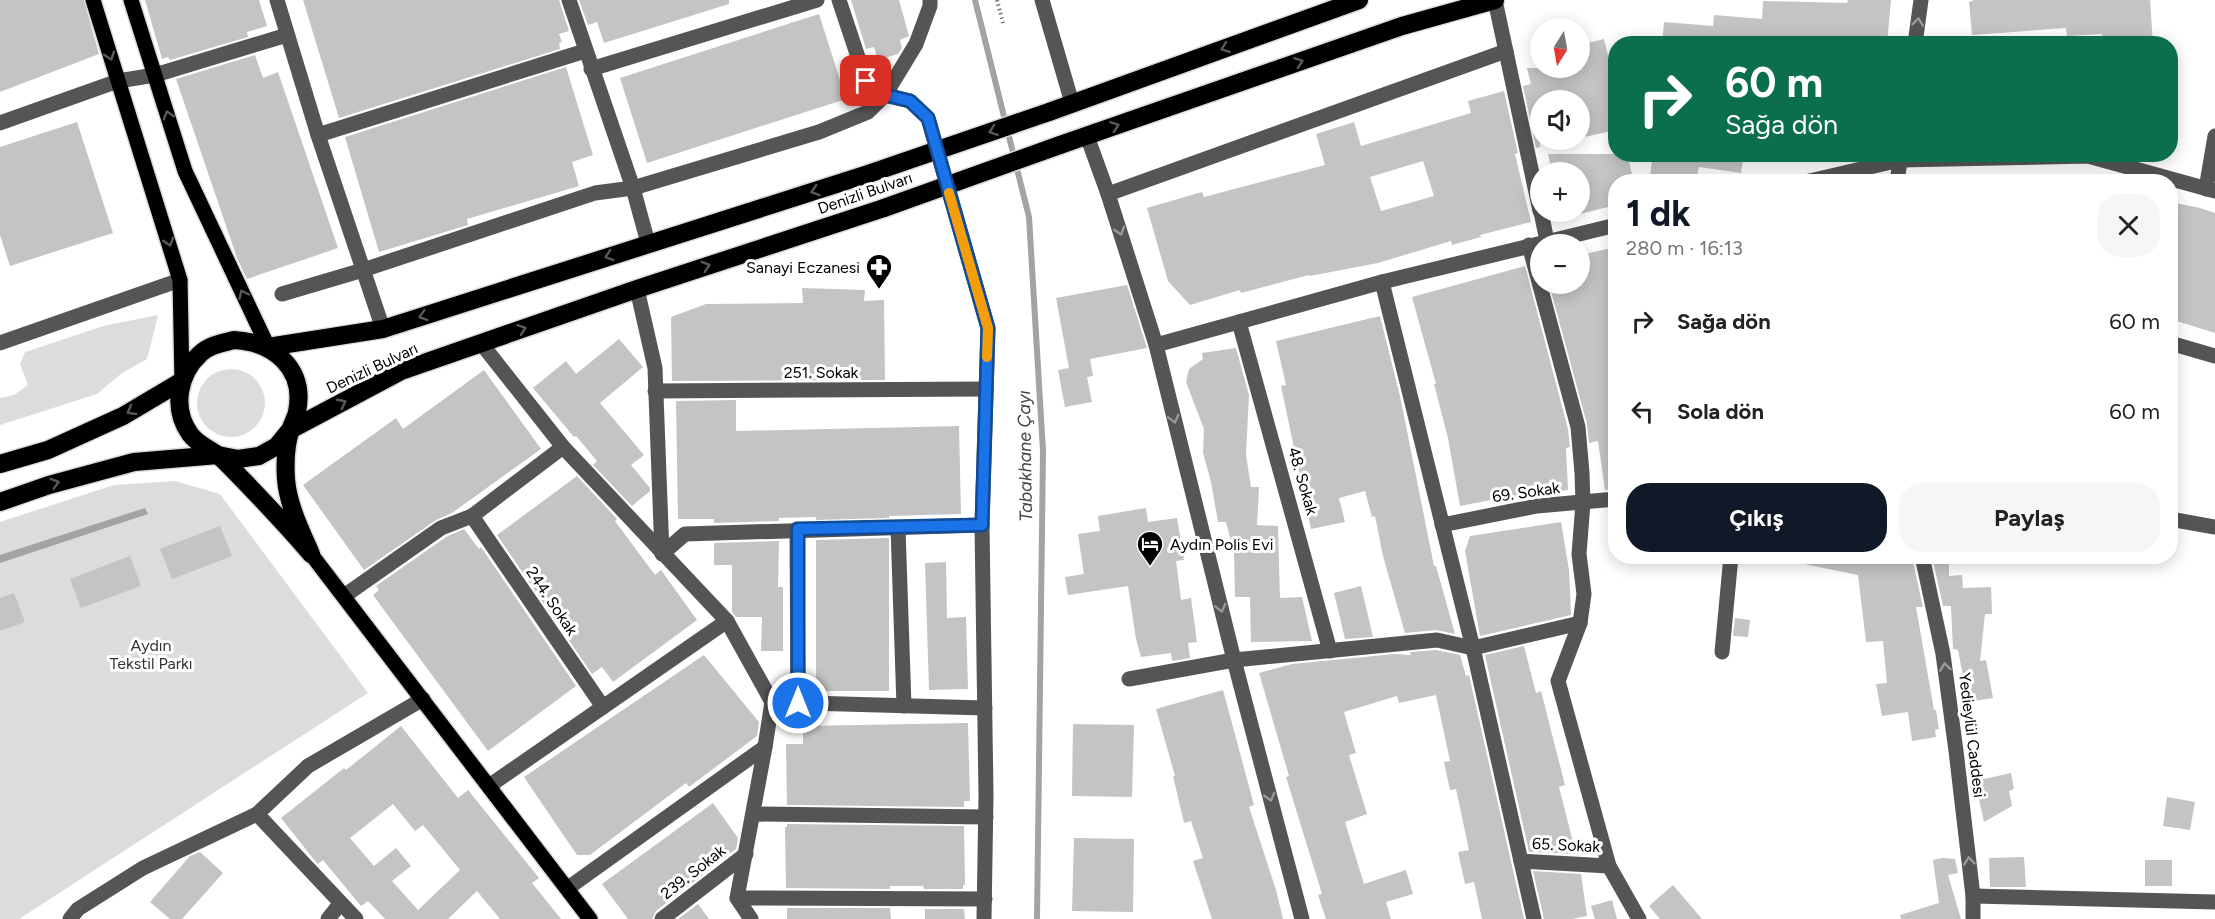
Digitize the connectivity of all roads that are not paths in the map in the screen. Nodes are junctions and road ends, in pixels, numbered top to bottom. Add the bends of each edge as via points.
1 (93, 0) edge
2 (131, 0) edge
3 (277, 0) edge
4 (569, 0) edge
5 (817, 0) edge
6 (839, 0) edge
7 (930, 0) edge
8 (1042, 0) edge
9 (1495, 0) edge
10 (1921, 0) edge
11 (1349, 2) edge
12 (288, 35) junction
13 (1916, 36) edge
14 (585, 51) junction
15 (1506, 51) junction
16 (591, 69) junction
17 (155, 75) junction
18 (118, 81) junction
19 (885, 95) junction
20 (1071, 103) junction
21 (0, 123) edge
22 (318, 135) junction
23 (1087, 136) junction
24 (2215, 136) edge
25 (1881, 162) edge
26 (2101, 162) edge
27 (1530, 164) edge
28 (1835, 174) edge
29 (2128, 174) edge
30 (2178, 179) edge
31 (2211, 182) edge
32 (633, 188) junction
33 (1108, 194) junction
34 (1608, 227) edge
35 (1577, 234) edge
36 (648, 243) junction
37 (1529, 245) joint
38 (363, 270) junction
39 (180, 280) junction
40 (1382, 282) junction
41 (637, 289) junction
42 (282, 294) dead end
43 (1239, 322) junction
44 (383, 329) junction
45 (0, 343) edge
46 (481, 343) junction
47 (1156, 345) junction
48 (2178, 345) edge
49 (268, 347) junction
50 (2215, 356) edge
51 (182, 381) junction
52 (986, 389) junction
53 (655, 391) junction
54 (290, 430) junction
55 (563, 447) junction
56 (218, 455) junction
57 (0, 464) edge
58 (1608, 500) edge
59 (0, 502) edge
60 (1583, 503) junction
61 (472, 516) junction
62 (2178, 520) edge
63 (982, 525) junction
64 (1442, 525) junction
65 (2215, 526) edge
66 (898, 528) junction
67 (798, 529) junction
68 (311, 554) junction
69 (662, 554) junction
70 (1730, 564) edge
71 (1924, 564) edge
72 (344, 596) junction
73 (727, 621) junction
74 (1580, 623) junction
75 (1473, 648) junction
76 (1330, 651) junction
77 (1722, 652) dead end
78 (1234, 660) junction
79 (1129, 679) dead end
80 (423, 699) junction
81 (772, 702) junction
82 (798, 703) junction
83 (904, 706) junction
84 (603, 707) junction
85 (985, 708) junction
86 (765, 747) junction
87 (489, 786) junction
88 (257, 814) junction
89 (753, 814) junction
90 (986, 817) junction
91 (746, 854) junction
92 (1521, 861) junction
93 (1609, 866) junction
94 (568, 888) junction
95 (1973, 896) junction
96 (737, 898) junction
97 (985, 899) junction
98 (2215, 902) edge
99 (340, 904) junction
100 (70, 919) edge
101 (328, 919) edge
102 (356, 919) edge
103 (590, 919) edge
104 (662, 919) edge
105 (751, 919) edge
106 (984, 919) edge
107 (1302, 919) edge
108 (1534, 919) edge
109 (1638, 919) edge
110 (1973, 919) edge

1 -> 18 main road
2 - 17 main road
3 - 12 street
4 - 14 street
5 - 16 street
6 - 19 street via 866,81
7 - 19 street via 916,44
8 - 20 street
9 - 15 street
23 -> 9 highway, Denizli Bulvarı via 1402,26
13 -> 10 street
11 -> 20 highway, Denizli Bulvarı
12 - 17 street
12 - 22 street
14 - 16 street
14 - 22 street
15 - 27 street
15 - 33 street
16 - 32 street
17 - 18 street
49 -> 17 main road via 185,171
18 - 21 street
18 -> 39 main road
19 - 32 street via 868,112 819,132
19 - 52 street via 910,101 928,118 988,328
20 -> 36 highway, Denizli Bulvarı, bridge via 871,173
22 - 38 street
23 - 33 street
41 -> 23 highway, Denizli Bulvarı, bridge
24 - 31 street
25 - 28 street
26 - 29 street
30 - 31 street
32 - 36 street
32 - 38 street via 595,193
33 -> 47 street
34 - 35 street
36 -> 44 highway, Denizli Bulvarı
37 - 40 street
37 - 60 street via 1578,427
38 - 42 street
38 - 44 street
39 - 45 street
39 - 51 main road
40 - 43 street
40 - 64 street
46 -> 41 highway, Denizli Bulvarı
41 - 53 street via 655,368
43 - 47 street
43 - 76 street, 48. Sokak
44 - 49 highway, Denizli Bulvarı
54 -> 46 highway, Denizli Bulvarı via 401,371
46 - 55 street
47 -> 78 street
48 - 50 street
49 - 51 highway via 251,341 217,344 201,353
49 - 54 highway via 283,359 298,393 297,412
51 - 56 highway via 182,417 202,446
51 -> 57 highway via 123,416 48,450
52 - 53 street, 251. Sokak
52 - 63 street
53 - 69 street
54 - 56 highway via 277,446 259,456 238,459
54 - 68 highway via 286,481
55 - 61 street
55 - 69 street
59 -> 56 highway via 49,484 134,462
56 - 68 highway
58 - 60 street, 69. Sokak
60 - 64 street, 69. Sokak via 1520,508
60 - 74 street via 1579,554 1584,594
61 - 72 street via 441,528
61 - 84 street, 244. Sokak
62 - 65 street
63 - 66 street
63 - 85 street
64 - 75 street
66 - 67 street
66 - 83 street
67 - 69 street via 685,534
67 - 82 street
68 - 72 main road
69 - 73 street
70 - 77 street
95 -> 71 street, Yedieylül Caddesi via 1943,654
72 - 80 main road
73 - 81 street
73 - 84 street
74 - 75 street
74 - 93 street via 1558,681
75 - 76 street via 1437,640
75 - 92 street
76 - 78 street
78 - 79 street
78 -> 107 street
80 - 87 main road
80 - 88 street via 308,766
81 - 82 street
81 - 86 street
82 - 83 street
83 - 85 street
84 - 87 street
85 - 90 street
86 - 89 street
86 - 94 street
87 - 94 main road
88 - 99 street
88 - 100 street via 143,868 78,909
89 - 90 street
89 - 91 street
90 - 97 street
91 - 96 street
91 - 104 street, 239. Sokak
92 - 93 street, 65. Sokak
92 - 108 street
93 - 109 street
94 - 103 main road
95 - 98 street
95 - 110 street, Yedieylül Caddesi
96 - 97 street
96 - 105 street
97 - 106 street
99 - 101 street
99 - 102 street

